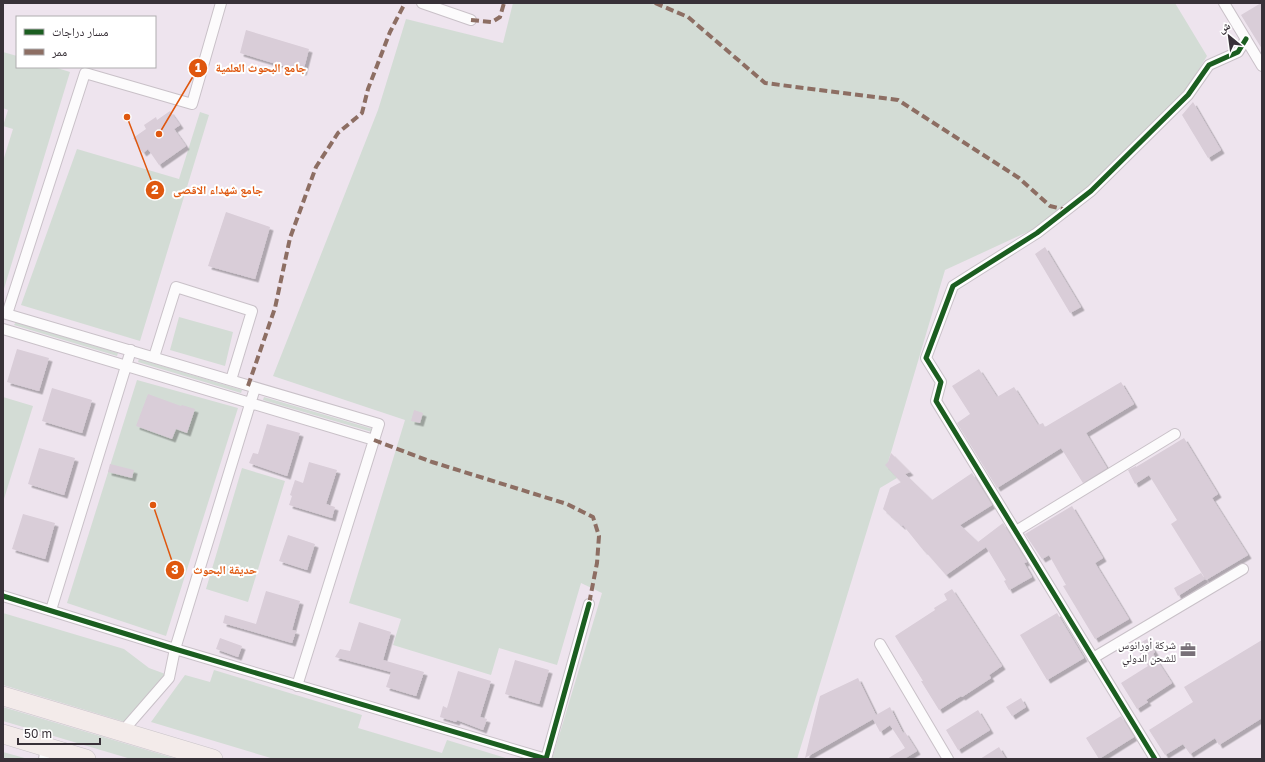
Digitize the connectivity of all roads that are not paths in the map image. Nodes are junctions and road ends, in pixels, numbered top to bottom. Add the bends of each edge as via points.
1 (221, 3) edge
2 (422, 3) edge
3 (1224, 3) edge
4 (471, 20) dead end
5 (1246, 39) junction
6 (1262, 66) edge
7 (5, 313) edge
8 (3, 329) edge
9 (131, 350) junction
10 (154, 357) junction
11 (126, 366) junction
12 (230, 380) junction
13 (255, 388) junction
14 (250, 403) junction
15 (1175, 434) dead end
16 (374, 440) junction
17 (1016, 531) junction
18 (1243, 569) dead end
19 (3, 596) edge
20 (589, 604) dead end
21 (51, 610) junction
22 (880, 644) dead end
23 (175, 649) junction
24 (1093, 658) junction
25 (297, 686) junction
26 (3, 696) edge
27 (122, 732) junction
28 (3, 734) edge
29 (45, 753) edge
30 (86, 759) edge
31 (212, 759) edge
32 (948, 759) edge
33 (1155, 759) edge

1 - 7 street via 192,104 85,73
2 - 4 street
3 - 5 street
5 - 6 street
5 - 17 street via 1238,52 1209,65 1188,95 1091,191 1037,233 953,286 926,358 941,382 936,401
7 - 9 street
8 - 11 street
9 - 10 street
9 - 11 street
10 - 12 street
10 - 12 street via 176,287 252,311
11 - 14 street
11 - 21 street
12 - 13 street
13 - 14 street
13 - 16 street via 379,424
14 - 16 street
14 - 23 street
15 - 17 street
16 - 25 street
17 - 24 street
18 - 24 street
19 - 21 street
20 - 25 street via 546,759
21 - 23 street
22 - 32 street
23 - 25 street
23 - 27 street via 168,678
24 - 33 street
26 - 27 highway
27 - 31 highway
28 - 29 highway
29 - 30 highway

